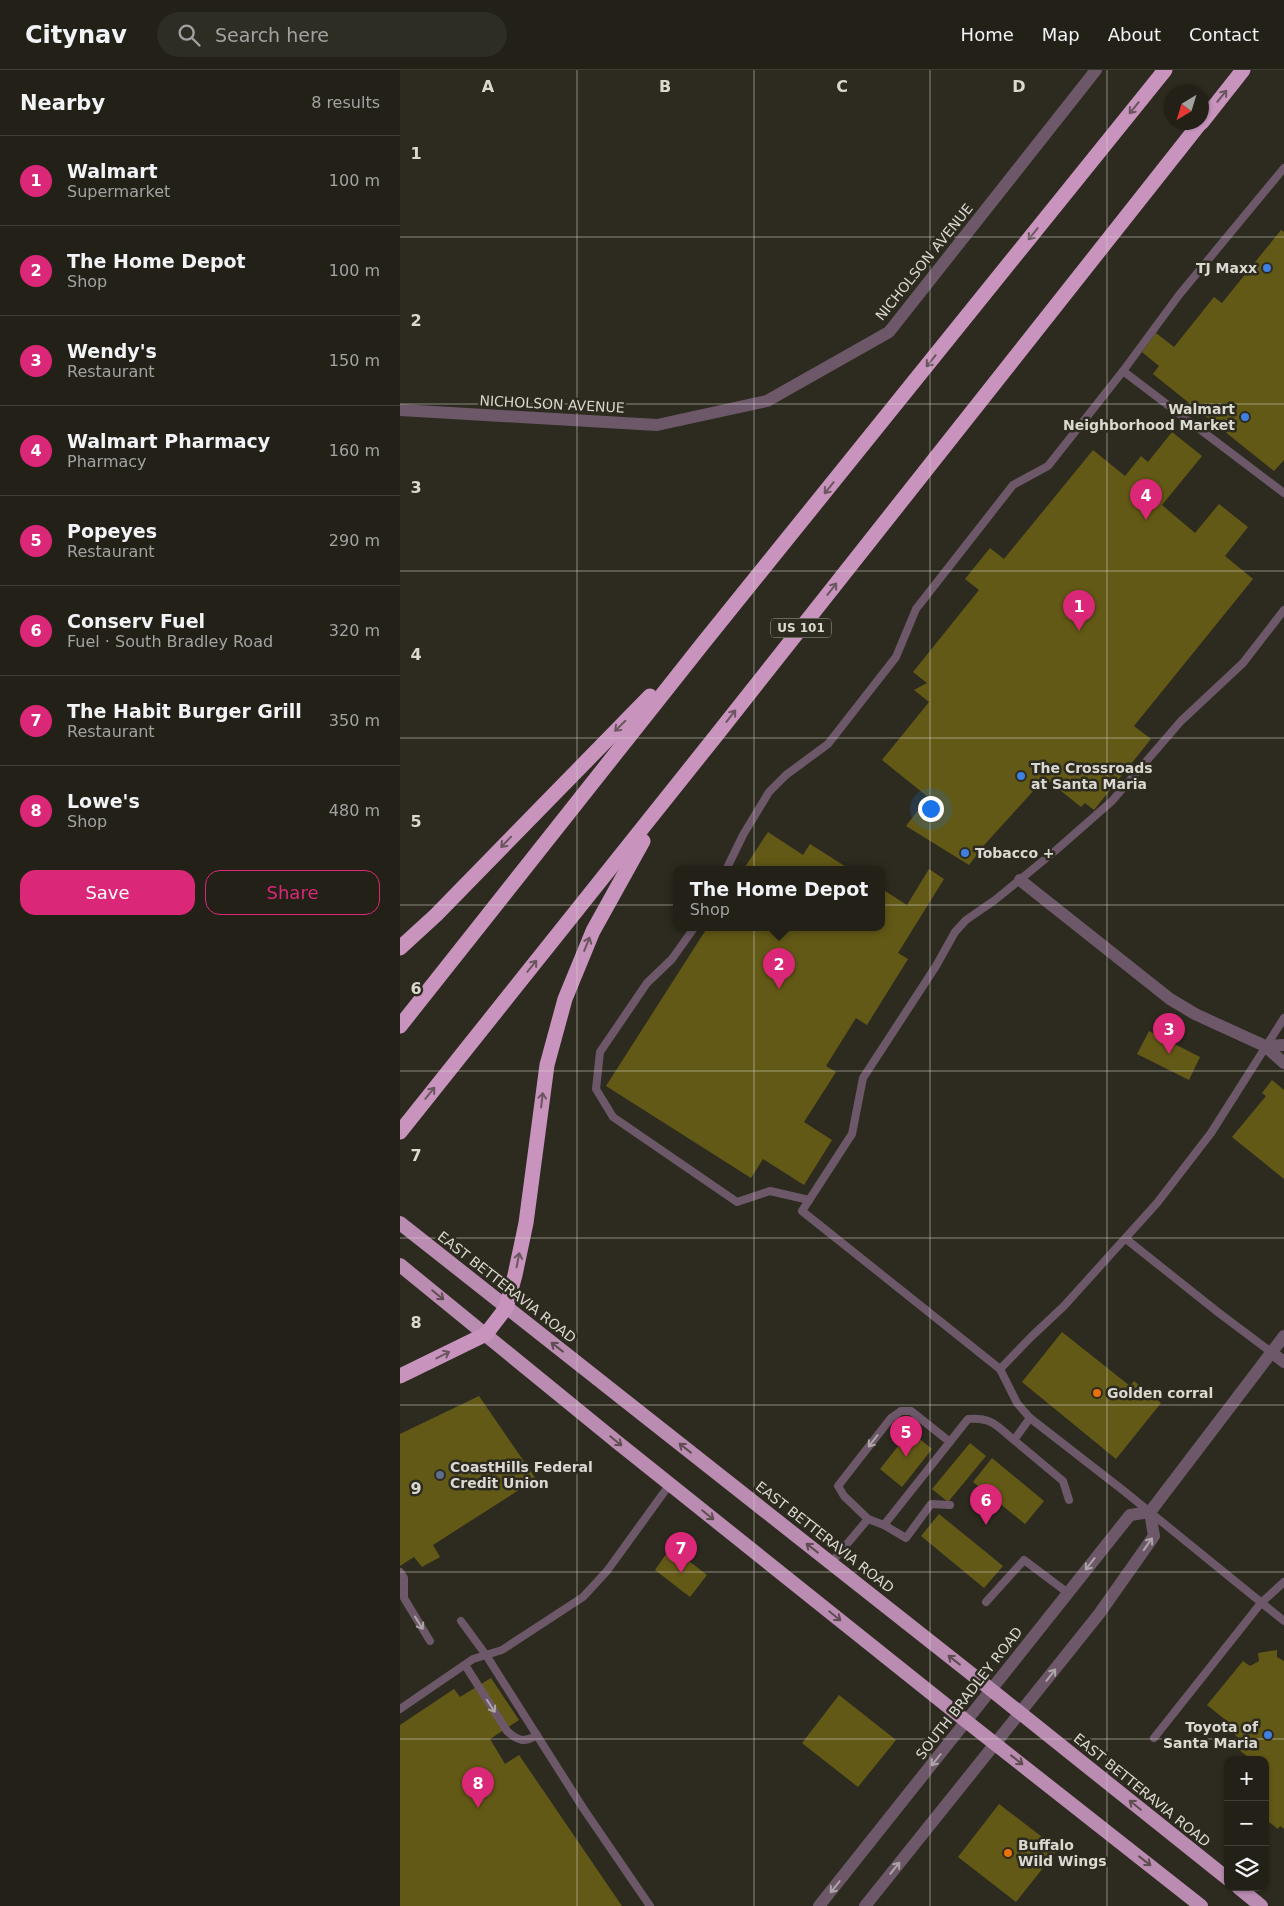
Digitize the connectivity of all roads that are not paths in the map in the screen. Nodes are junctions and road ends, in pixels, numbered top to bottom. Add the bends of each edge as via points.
1 (1096, 70) edge
2 (1165, 70) edge
3 (1243, 70) edge
4 (1209, 112) edge
5 (1195, 130) edge
6 (1284, 168) edge
7 (1123, 371) junction
8 (400, 410) edge
9 (1284, 493) edge
10 (1284, 610) edge
11 (704, 642) junction
12 (715, 737) junction
13 (728, 866) edge
14 (1020, 880) junction
15 (692, 931) edge
16 (400, 948) edge
17 (1284, 1018) edge
18 (400, 1026) edge
19 (1284, 1045) edge
20 (1265, 1046) junction
21 (1284, 1063) edge
22 (400, 1132) edge
23 (809, 1200) junction
24 (400, 1223) edge
25 (1126, 1239) junction
26 (400, 1265) edge
27 (506, 1308) junction
28 (486, 1334) junction
29 (1284, 1336) edge
30 (1271, 1352) junction
31 (1284, 1362) edge
32 (1000, 1369) junction
33 (400, 1376) edge
34 (1030, 1418) junction
35 (1014, 1440) junction
36 (950, 1442) junction
37 (670, 1484) junction
38 (1069, 1500) dead end
39 (950, 1505) dead end
40 (1150, 1512) junction
41 (868, 1520) junction
42 (884, 1525) junction
43 (832, 1563) junction
44 (400, 1572) edge
45 (1284, 1582) edge
46 (1068, 1593) junction
47 (986, 1602) dead end
48 (1261, 1603) junction
49 (462, 1621) dead end
50 (1284, 1621) edge
51 (430, 1641) dead end
52 (486, 1655) junction
53 (465, 1665) junction
54 (992, 1690) junction
55 (400, 1709) edge
56 (1021, 1713) junction
57 (966, 1721) junction
58 (537, 1735) junction
59 (1154, 1738) dead end
60 (995, 1744) junction
61 (1224, 1876) edge
62 (1243, 1891) edge
63 (650, 1906) edge
64 (819, 1906) edge
65 (865, 1906) edge
66 (1201, 1906) edge
67 (1261, 1906) edge

1 - 8 street, NICHOLSON AVENUE via 889,332 767,401 657,425
2 -> 11 highway
4 -> 3 highway, US 101
12 -> 5 highway, US 101
6 - 7 lane via 1179,295
7 - 9 lane
7 - 13 lane via 1048,466 1013,485 916,608 896,657 828,744 769,792
10 - 14 lane via 1243,662 1181,720 1112,800
11 -> 16 highway
11 - 18 highway
22 -> 12 highway, US 101
27 -> 12 highway via 526,1223 547,1064 565,998 593,931 638,848
14 - 20 street via 1170,999
14 - 23 lane via 955,932 864,1078 852,1134
15 - 23 lane via 672,959 647,983 600,1052 596,1089 613,1117 737,1202 770,1191
17 - 20 lane
19 - 20 street
20 - 21 street
20 - 25 lane via 1211,1133
23 - 32 lane via 802,1211
24 - 27 highway, EAST BETTERAVIA ROAD
25 - 30 lane
25 - 32 lane
26 -> 28 highway
27 - 28 highway
43 -> 27 highway, EAST BETTERAVIA ROAD
33 -> 28 highway
28 -> 37 highway
29 - 30 street
30 - 31 street
30 - 40 street
32 - 34 lane via 1017,1403
34 - 35 lane
34 - 40 lane
35 - 36 lane via 982,1418 968,1419
35 - 38 lane via 1063,1480
36 -> 41 lane via 911,1411 901,1411 891,1418 838,1486
36 - 42 lane
37 - 52 lane via 607,1570 583,1597 502,1650
37 -> 57 highway
39 - 42 lane via 931,1504 906,1538
40 -> 46 street, SOUTH BRADLEY ROAD via 1130,1515
40 - 48 lane
56 -> 40 street via 1099,1614 1154,1536
41 - 42 lane
41 - 43 lane
54 -> 43 highway, EAST BETTERAVIA ROAD
44 -> 51 lane via 404,1578 404,1598
45 - 48 lane
46 - 47 lane via 1024,1560
46 - 54 street, SOUTH BRADLEY ROAD
48 - 50 lane
48 - 59 lane
49 - 52 lane
52 - 53 lane
52 - 58 lane
53 - 55 lane
53 -> 58 lane via 507,1731 522,1741
54 - 56 highway, EAST BETTERAVIA ROAD
54 - 57 street, SOUTH BRADLEY ROAD
56 - 60 street
61 -> 56 highway, EAST BETTERAVIA ROAD
57 - 60 highway
57 -> 64 street, SOUTH BRADLEY ROAD
58 - 63 lane
65 -> 60 street
60 -> 66 highway
62 - 67 highway

